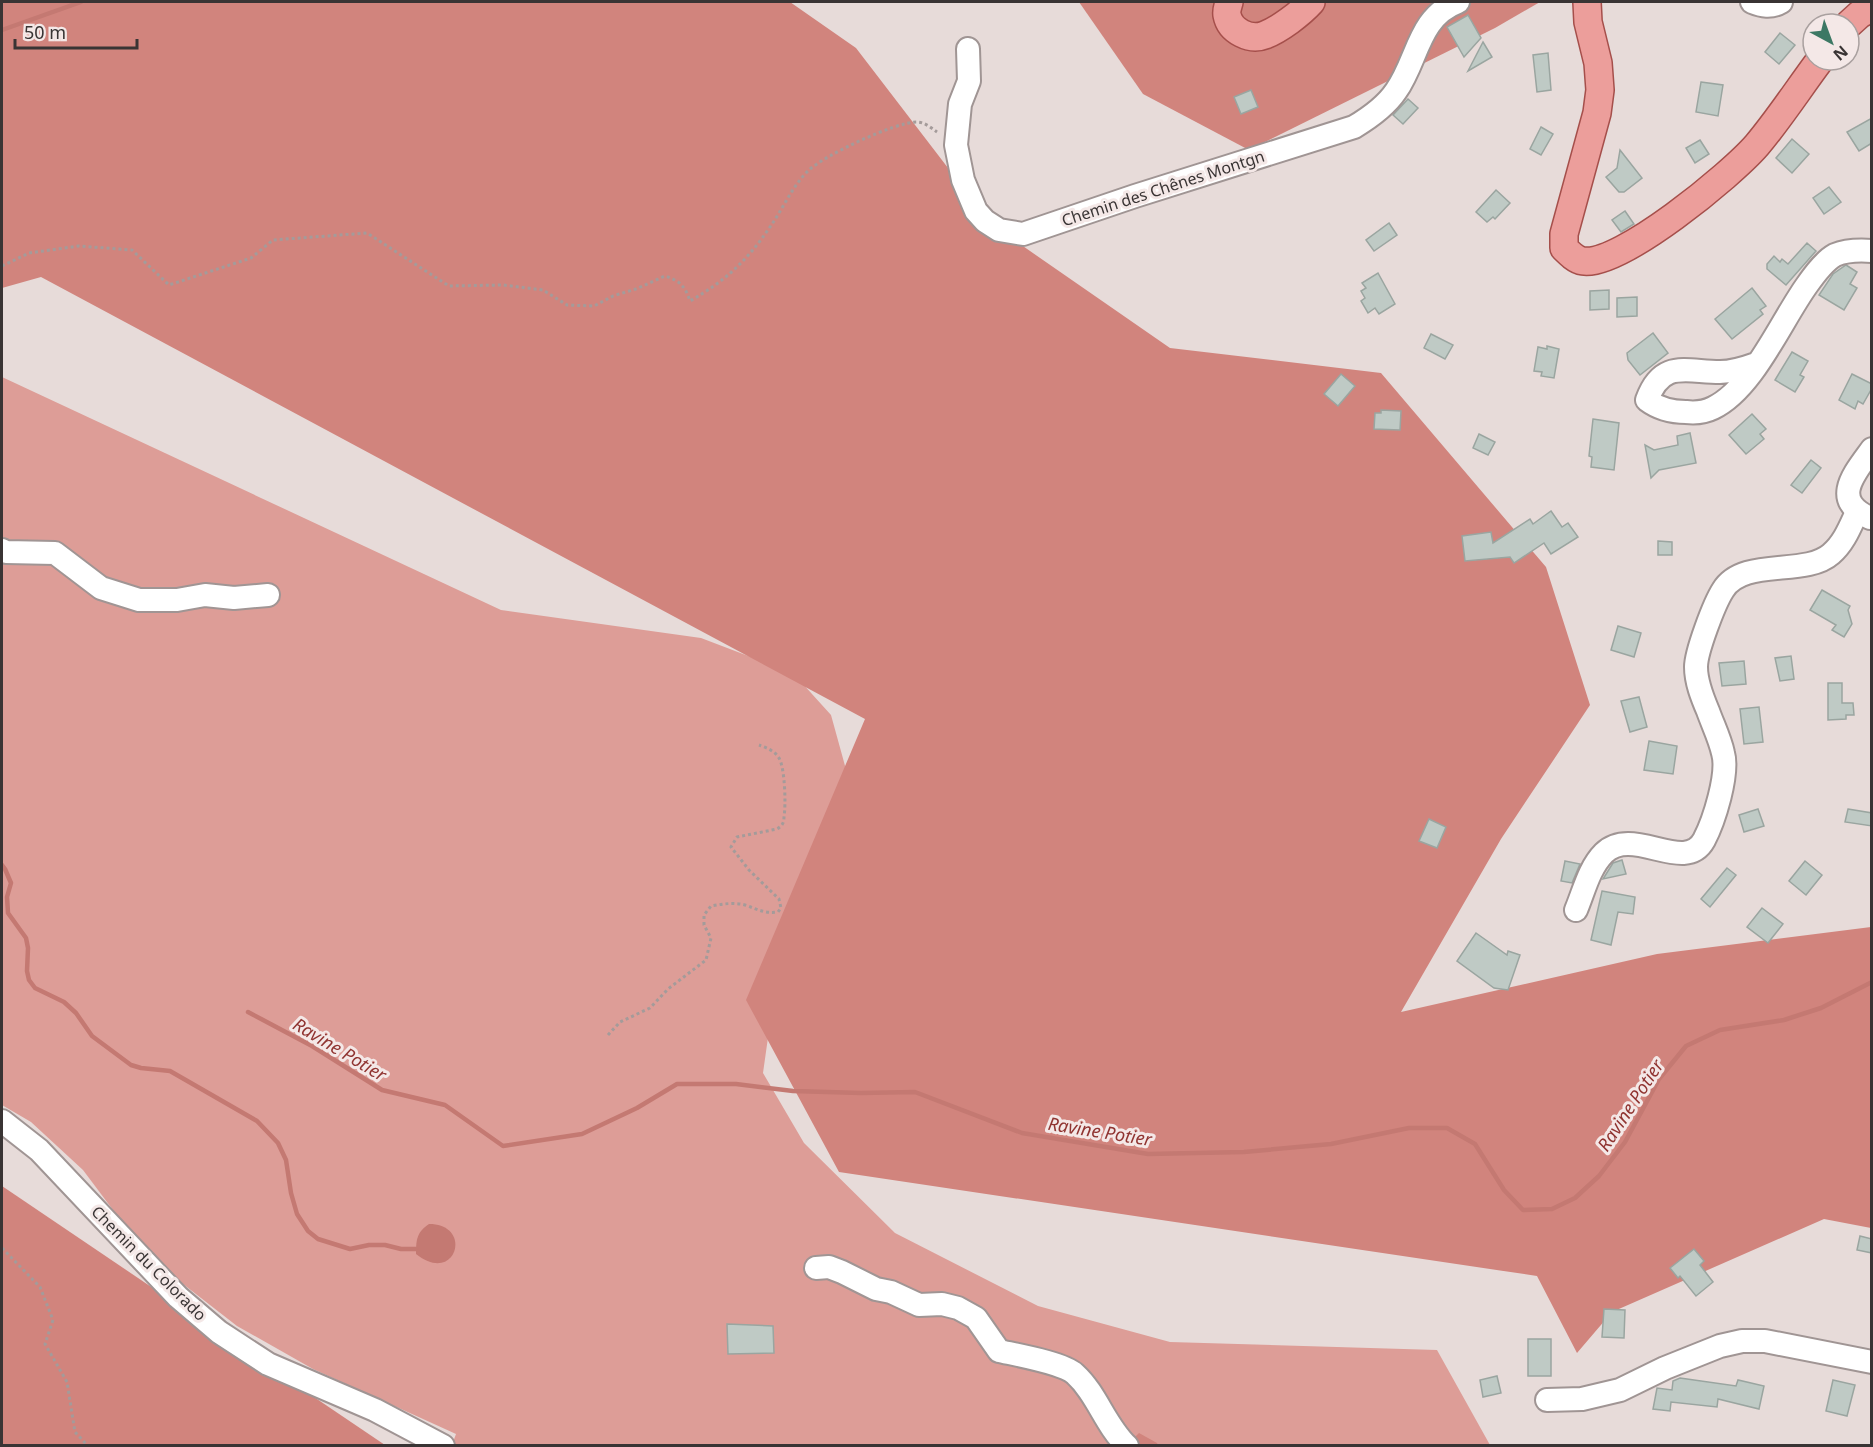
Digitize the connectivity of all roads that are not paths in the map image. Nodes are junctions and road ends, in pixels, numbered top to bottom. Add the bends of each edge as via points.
1 (1229, 2) edge
2 (1311, 2) edge
3 (1458, 2) edge
4 (1587, 2) edge
5 (1752, 2) edge
6 (1781, 2) edge
7 (968, 49) dead end
8 (1811, 72) edge
9 (1872, 251) edge
10 (1756, 364) dead end
11 (1872, 449) edge
12 (1864, 515) edge
13 (2, 550) edge
14 (268, 594) dead end
15 (1576, 910) dead end
16 (2, 1121) edge
17 (816, 1268) dead end
18 (1872, 1362) edge
19 (1547, 1400) dead end
20 (443, 1446) edge
21 (1127, 1446) edge

1 - 2 main road via 1226,14 1233,28 1246,36 1263,36
3 - 7 street, Chemin des Chênes Montgn via 1429,24 1397,91 1354,127 1023,234 999,230 985,221 976,211 963,180 956,146 960,104 969,81
4 - 8 main road via 1600,90 1563,234 1564,248 1583,261 1631,246 1689,207 1756,146
5 - 6 street via 1763,6
9 - 10 street via 1854,250 1834,256 1815,273
11 - 12 street via 1850,479 1848,491 1849,503
12 - 15 street via 1830,556 1812,563 1755,572 1734,579 1724,588 1696,665 1702,695 1724,756 1724,786 1703,842 1693,851 1681,854 1628,843 1613,846 1593,867
13 - 14 street via 55,553 101,588 139,600
16 - 20 street, Chemin du Colorado via 39,1150 178,1297 219,1332 268,1364 375,1410
17 - 21 street via 829,1267 920,1305 958,1308 976,1318 999,1351 1073,1372
18 - 19 street via 1766,1341 1742,1341 1665,1368 1620,1390 1582,1399

